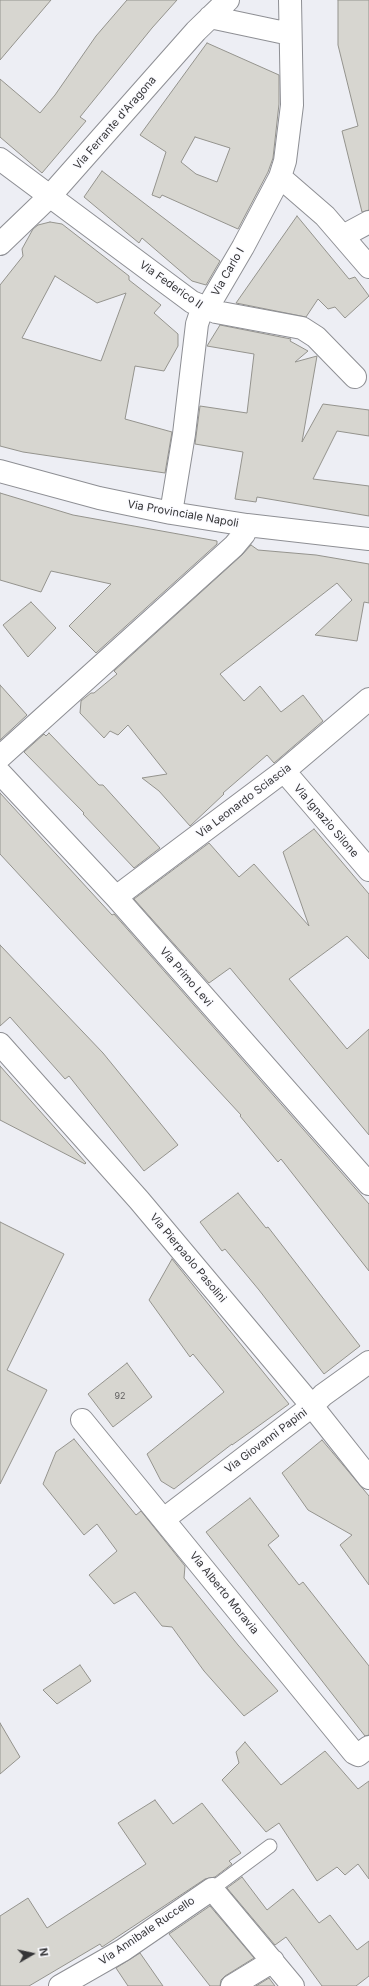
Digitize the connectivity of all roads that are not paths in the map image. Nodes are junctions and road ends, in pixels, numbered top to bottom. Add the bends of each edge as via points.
1 (228, 0) edge
2 (290, 0) edge
3 (210, 17) junction
4 (290, 34) junction
5 (0, 159) edge
6 (280, 177) junction
7 (50, 196) junction
8 (369, 222) edge
9 (343, 236) junction
10 (0, 244) edge
11 (369, 267) edge
12 (205, 309) junction
13 (355, 377) dead end
14 (0, 471) edge
15 (171, 513) junction
16 (247, 525) junction
17 (369, 539) edge
18 (369, 699) edge
19 (0, 757) edge
20 (284, 771) junction
21 (0, 773) edge
22 (369, 870) edge
23 (116, 897) junction
24 (0, 1044) edge
25 (369, 1184) edge
26 (369, 1362) edge
27 (312, 1406) junction
28 (82, 1420) dead end
29 (369, 1478) edge
30 (164, 1519) junction
31 (369, 1748) edge
32 (270, 1846) dead end
33 (212, 1889) junction
34 (273, 1961) junction
35 (60, 1986) edge
36 (232, 1986) edge
37 (293, 1986) edge

1 - 3 street, Via Ferrante d'Aragona
2 - 4 street, Via Carlo I
3 - 4 street
3 - 7 street, Via Ferrante d'Aragona
4 - 6 street, Via Carlo I via 292,105 289,138
5 - 7 street, Via Federico II
6 - 9 street via 326,216
6 - 12 street, Via Carlo I via 243,247
7 - 10 street, Via Ferrante d'Aragona
7 - 12 street, Via Federico II via 192,302
8 - 9 street
9 - 11 street
12 - 13 street, Via Federico II via 302,328 316,336
12 - 15 street, Via Carlo I via 200,315 196,329 184,434
14 - 15 street, Via Provinciale Napoli via 99,498
15 - 16 street, Via Provinciale Napoli
16 - 17 street, Via Provinciale Napoli
16 - 19 street via 244,534 234,546
18 - 20 street, Via Leonardo Sciascia
20 - 22 street, Via Ignazio Silone
20 - 23 street, Via Leonardo Sciascia
21 - 23 street, Via Primo Levi
23 - 25 street, Via Primo Levi
24 - 27 street, Via Pierpaolo Pasolini via 139,1200
26 - 27 street, Via Giovanni Papini
27 - 29 street, Via Pierpaolo Pasolini
27 - 30 street, Via Giovanni Papini
28 - 30 street, Via Alberto Moravia
30 - 31 street, Via Alberto Moravia via 354,1753 359,1755
32 - 33 lane, Via Annibale Ruccello
33 - 34 street
33 - 35 street, Via Annibale Ruccello via 123,1950
34 - 36 street
34 - 37 street

